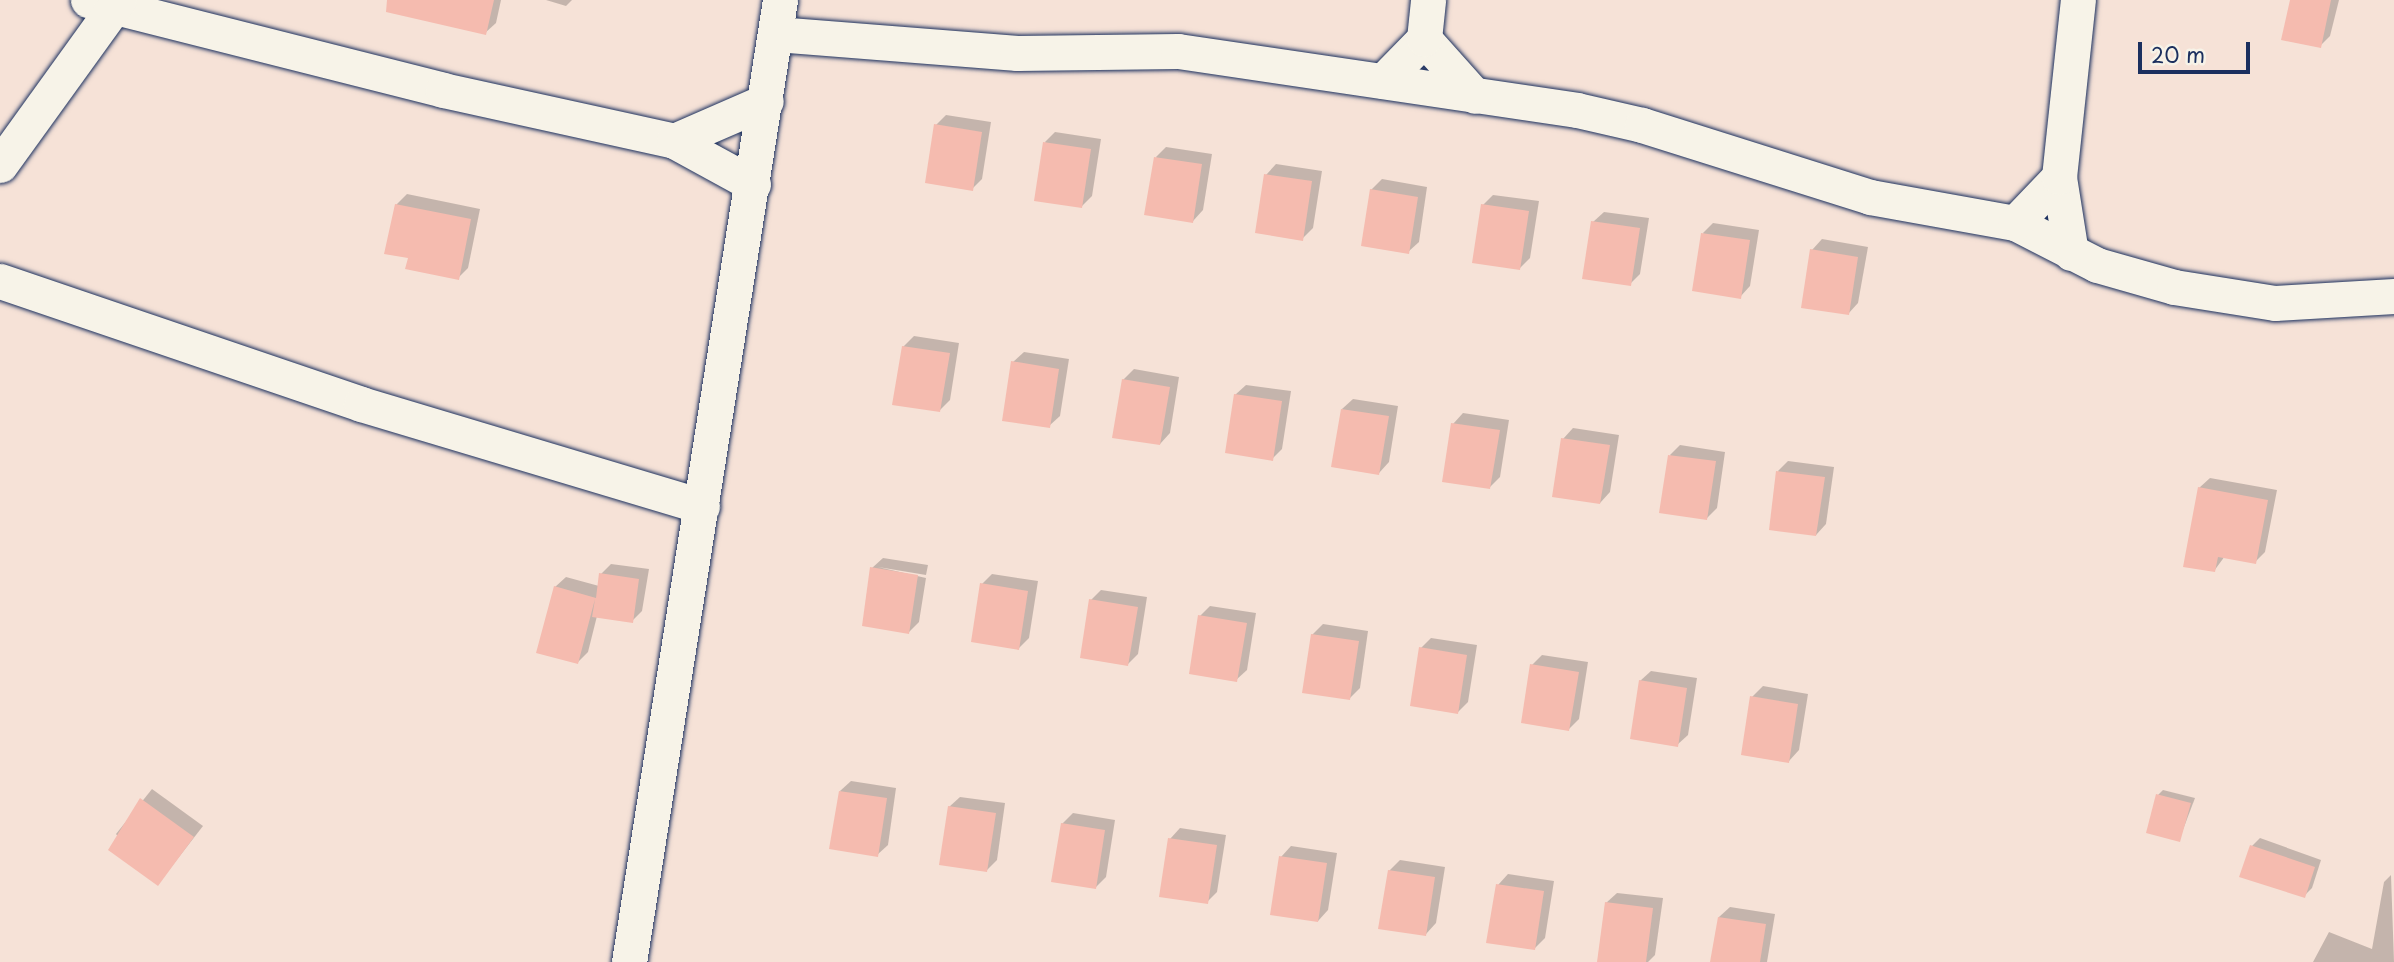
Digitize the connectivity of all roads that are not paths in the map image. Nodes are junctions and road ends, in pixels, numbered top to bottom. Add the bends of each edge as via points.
1 (780, 0) edge
2 (1428, 0) edge
3 (2078, 0) edge
4 (107, 2) edge
5 (776, 34) junction
6 (1424, 39) junction
7 (1383, 81) junction
8 (1475, 96) junction
9 (766, 101) junction
10 (674, 141) junction
11 (0, 166) edge
12 (2059, 177) junction
13 (753, 184) junction
14 (2015, 223) junction
15 (2071, 253) junction
16 (0, 281) edge
17 (2394, 296) edge
18 (702, 506) junction
19 (629, 962) edge

1 - 5 street
2 - 6 street
3 - 12 street
4 - 10 street via 430,87
4 - 11 street
5 - 7 street via 1017,53 1178,51
5 - 9 street
6 - 7 street
6 - 8 street
7 - 8 street
8 - 14 street via 1642,125 1870,197
9 - 10 street
9 - 13 street
10 - 13 street
12 - 14 street
12 - 15 street
13 - 18 street
14 - 15 street
15 - 17 street via 2126,276 2275,303
16 - 18 street via 361,404
18 - 19 street

